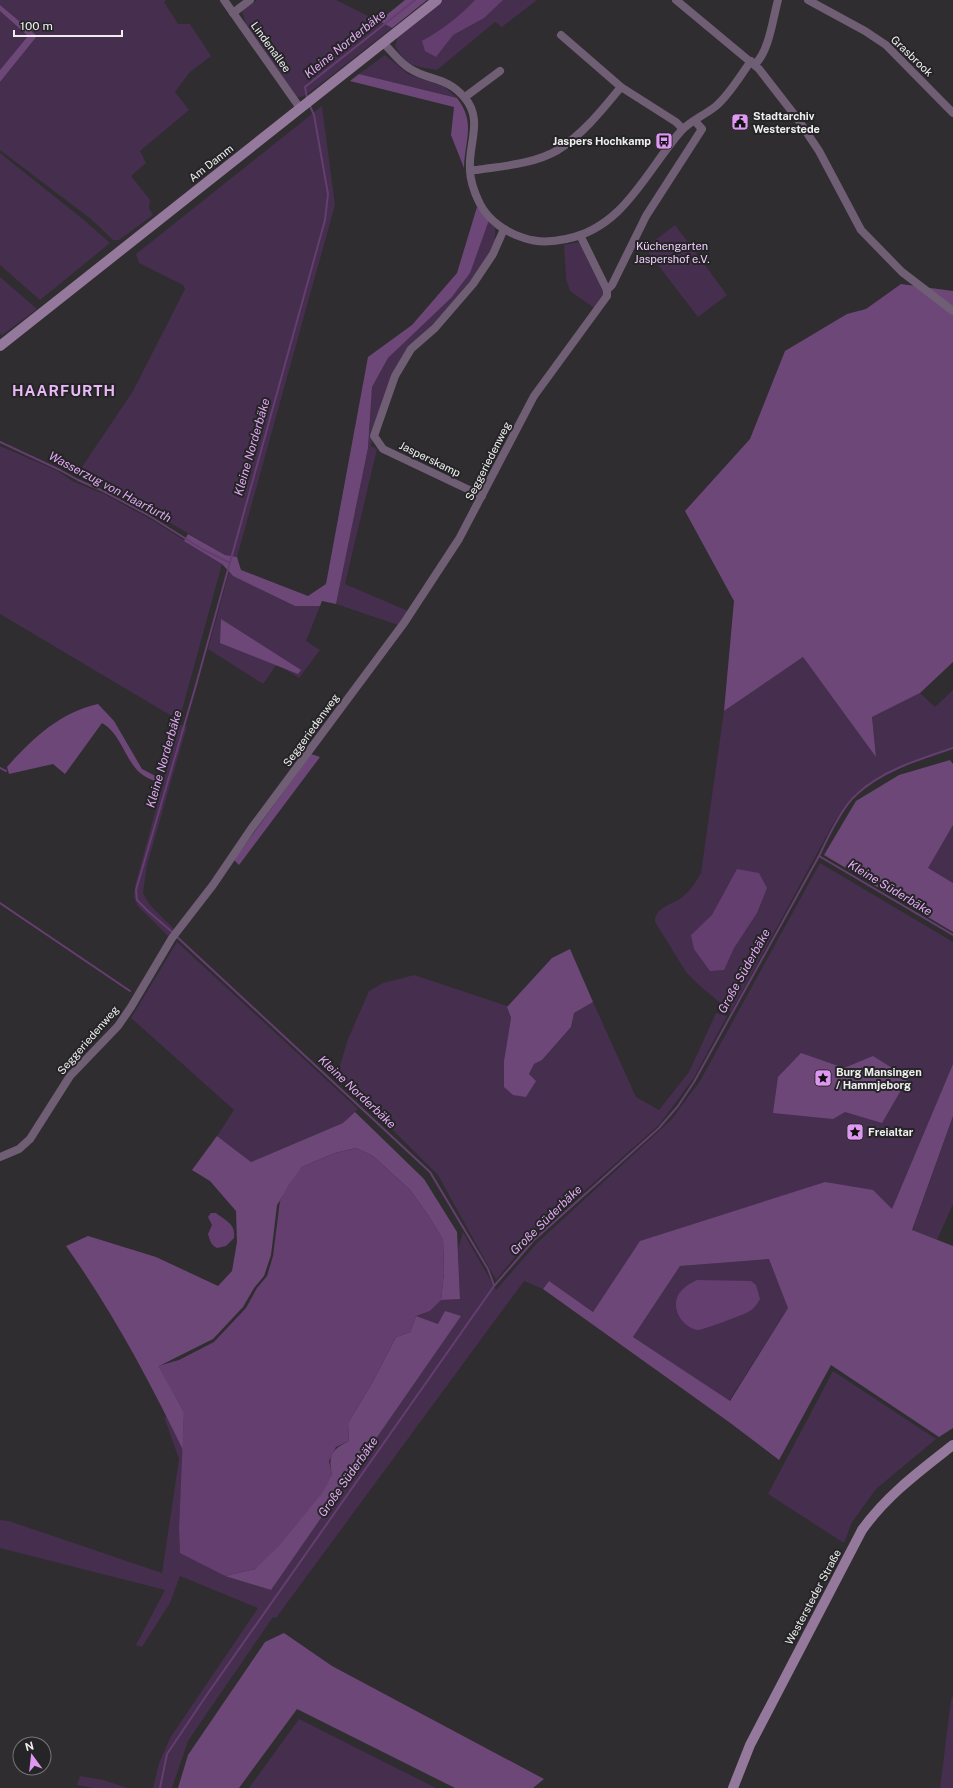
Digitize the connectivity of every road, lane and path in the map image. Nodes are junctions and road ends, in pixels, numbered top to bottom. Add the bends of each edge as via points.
1 (224, 0) edge
2 (250, 0) edge
3 (437, 0) edge
4 (676, 0) edge
5 (778, 0) edge
6 (808, 0) edge
7 (233, 13) junction
8 (561, 35) dead end
9 (383, 43) junction
10 (753, 63) junction
11 (500, 72) dead end
12 (621, 87) junction
13 (465, 97) junction
14 (302, 107) junction
15 (953, 113) edge
16 (695, 121) junction
17 (683, 129) junction
18 (470, 170) junction
19 (504, 229) junction
20 (580, 235) junction
21 (607, 290) junction
22 (953, 311) edge
23 (0, 346) edge
24 (482, 496) junction
25 (0, 1157) edge
26 (953, 1445) edge
27 (734, 1788) edge

1 - 7 street, Lindenallee
2 - 7 street
3 - 9 main road, Am Damm
4 - 10 street
5 - 10 street via 765,50 760,60
6 - 15 street, Grasbrook via 886,45
7 - 14 street, Lindenallee
8 - 12 street
9 - 13 street via 409,68 446,82
9 - 14 main road, Am Damm
10 - 16 street via 726,96
10 - 22 street via 797,118 861,230 902,272
11 - 13 street
12 - 17 street
12 - 18 street via 589,124 557,151 529,161
13 - 18 street via 472,109 475,122
14 - 23 main road, Am Damm
16 - 17 street
16 - 21 street, Seggeriedenweg via 702,129 646,216 612,285
17 - 20 street via 619,212
18 - 19 street via 481,205
19 - 20 street via 515,236 532,241 552,242
19 - 24 street, Jasperskamp via 493,254 473,284 435,328 411,349 395,376 374,436 383,449
20 - 21 street
21 - 24 street, Seggeriedenweg via 607,296 591,320 534,396
24 - 25 street, Seggeriedenweg via 459,539 404,623 251,829 213,885 174,934 118,1026 70,1076 30,1138 19,1149
26 - 27 main road, Westersteder Straße via 905,1483 862,1530 750,1745

